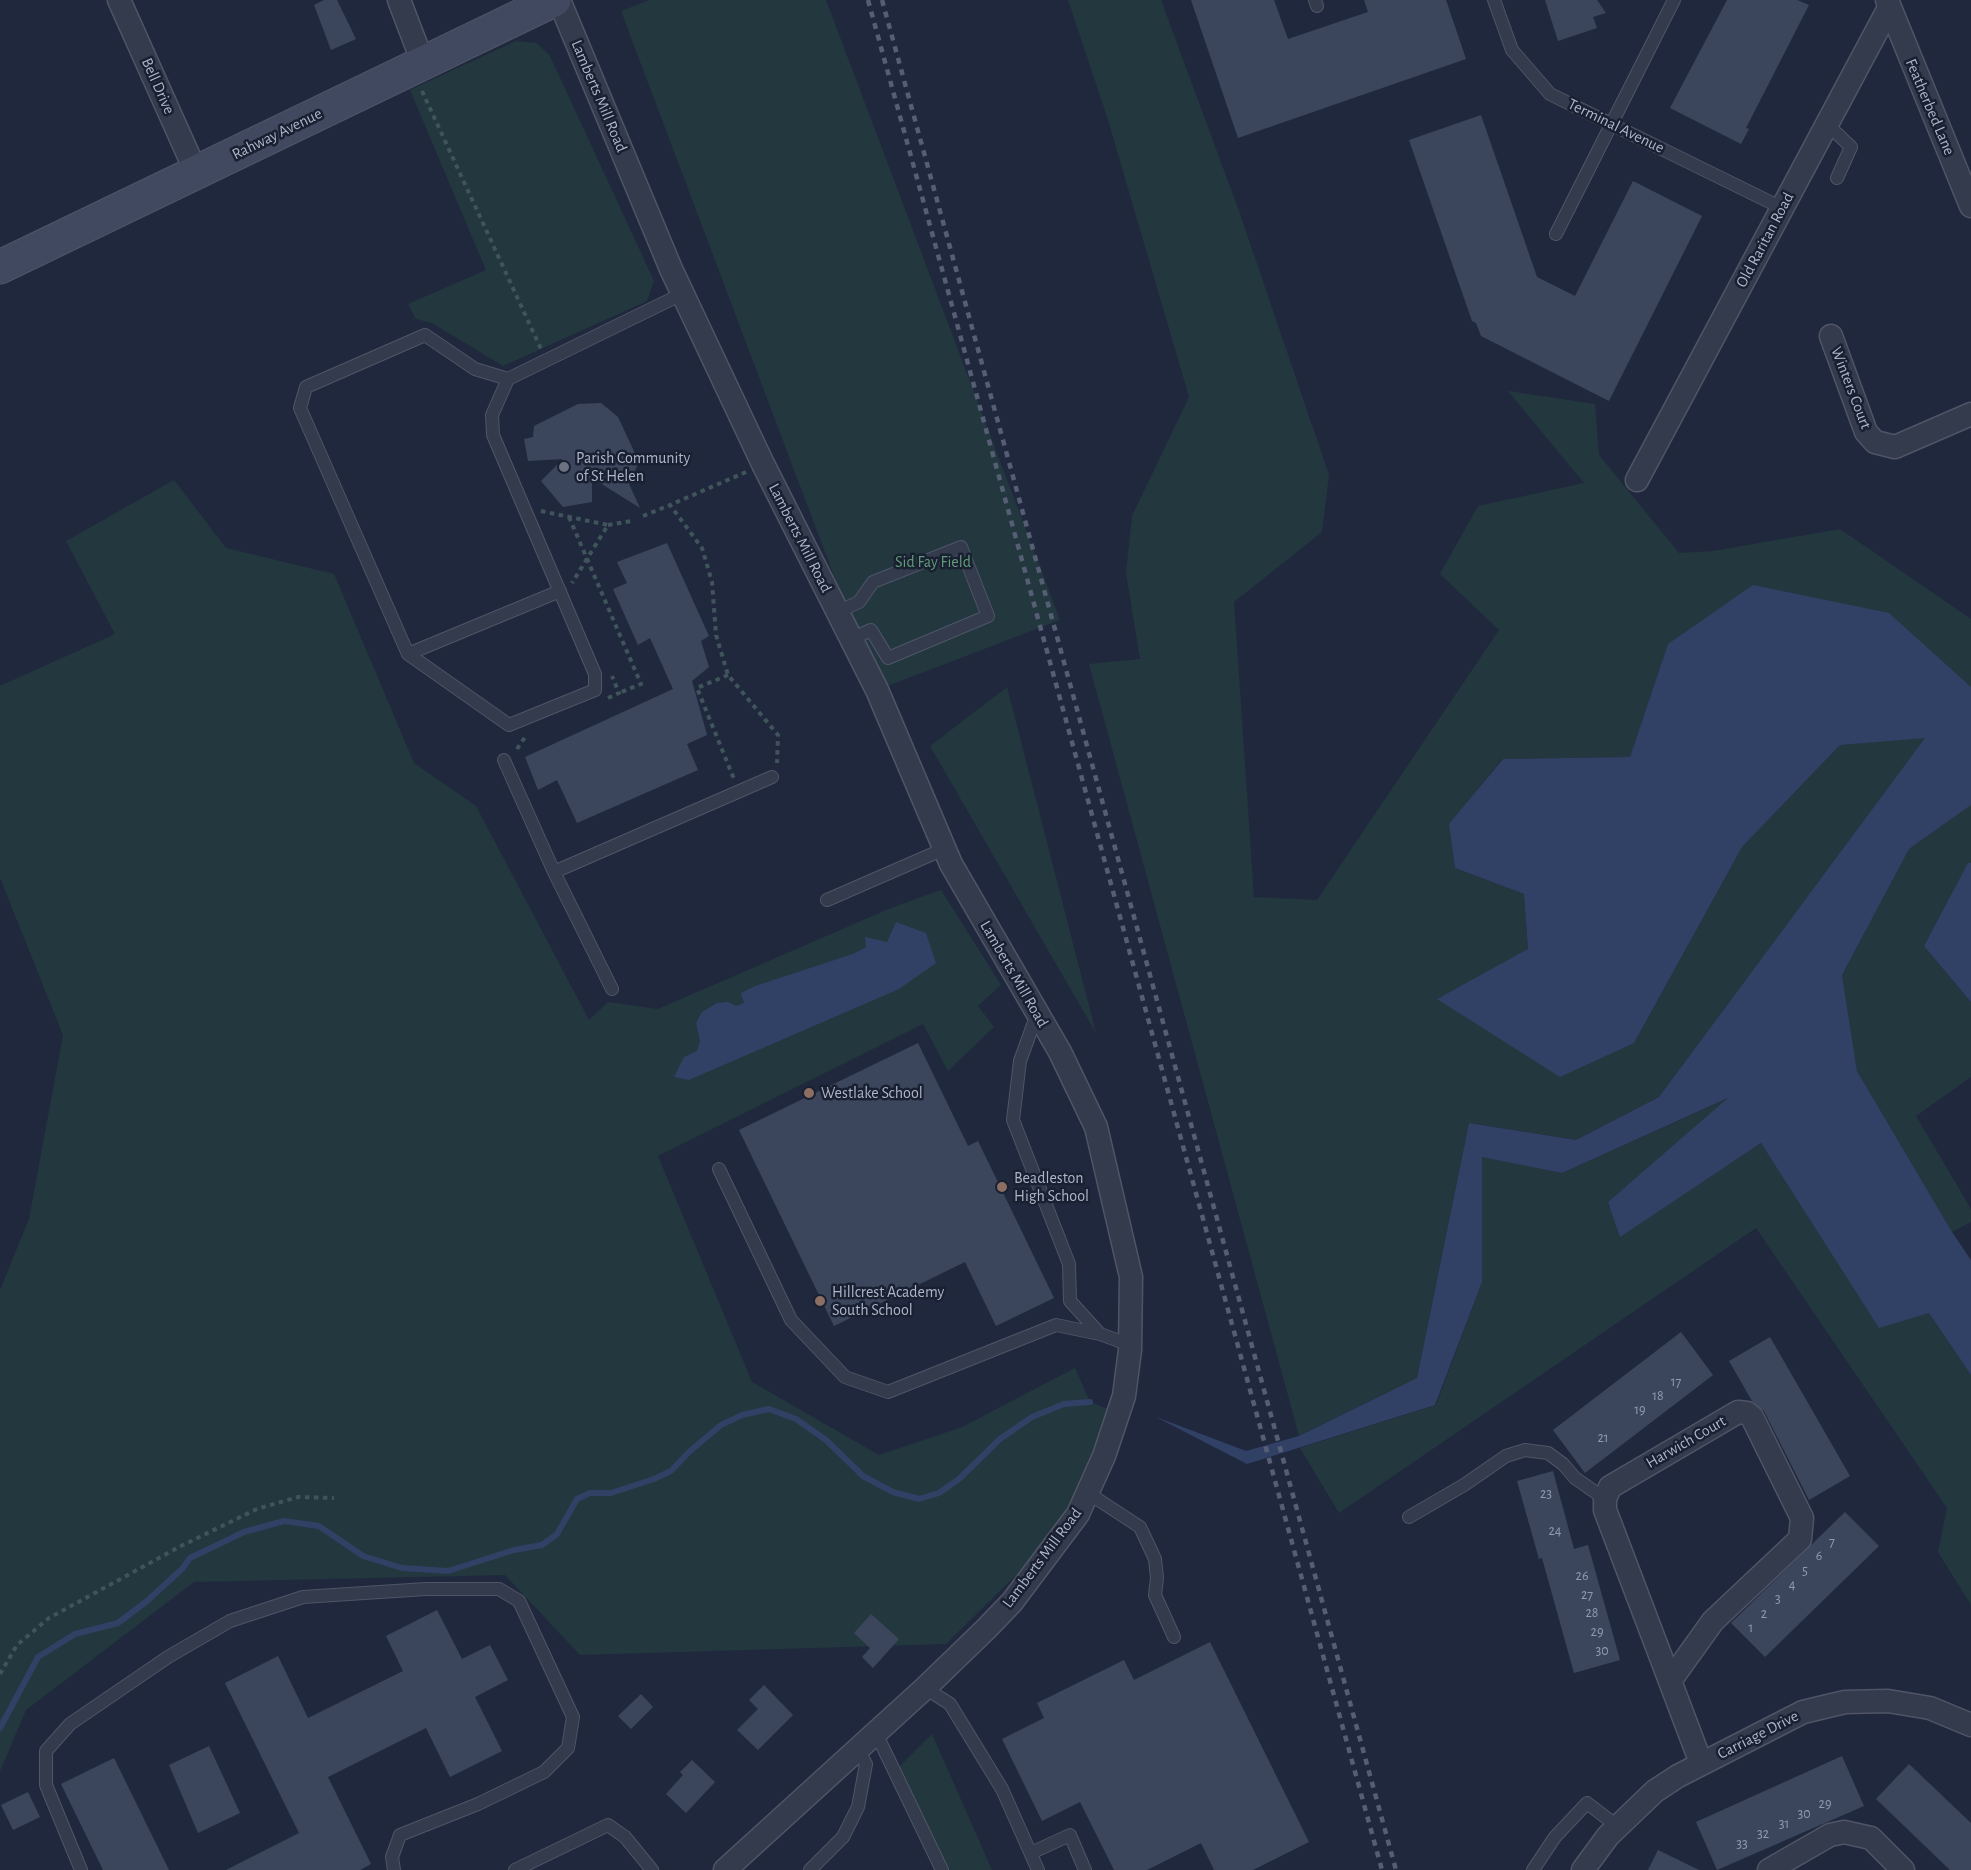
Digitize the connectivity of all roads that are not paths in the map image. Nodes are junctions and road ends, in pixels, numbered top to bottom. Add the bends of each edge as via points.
1 (119, 0) edge
2 (399, 0) edge
3 (554, 0) edge
4 (559, 0) edge
5 (1494, 0) edge
6 (1674, 0) edge
7 (1888, 4) edge
8 (417, 66) junction
9 (1827, 124) junction
10 (1611, 125) junction
11 (196, 172) junction
12 (1837, 178) dead end
13 (1971, 206) edge
14 (1782, 208) junction
15 (1556, 234) dead end
16 (0, 267) edge
17 (682, 294) junction
18 (1831, 336) dead end
19 (508, 379) junction
20 (1971, 414) edge
21 (1637, 480) dead end
22 (560, 591) junction
23 (837, 612) junction
24 (851, 639) junction
25 (408, 654) junction
26 (504, 759) dead end
27 (774, 771) road end
28 (944, 849) junction
29 (554, 872) junction
30 (827, 900) dead end
31 (612, 989) dead end
32 (1037, 1014) junction
33 (719, 1169) dead end
34 (1100, 1334) junction
35 (1130, 1345) junction
36 (1088, 1493) junction
37 (1605, 1499) junction
38 (1409, 1517) dead end
39 (1174, 1637) dead end
40 (1670, 1681) junction
41 (926, 1688) junction
42 (1971, 1725) edge
43 (876, 1733) junction
44 (858, 1749) junction
45 (1701, 1763) junction
46 (1617, 1826) junction
47 (1031, 1853) junction
48 (81, 1870) edge
49 (394, 1870) edge
50 (515, 1870) edge
51 (652, 1870) edge
52 (725, 1870) edge
53 (810, 1870) edge
54 (942, 1870) edge
55 (1038, 1870) edge
56 (1085, 1870) edge
57 (1533, 1870) edge
58 (1583, 1870) edge
59 (1769, 1870) edge
60 (1903, 1870) edge

1 - 11 street, Bell Drive
2 - 8 street
3 - 8 street, Rahway Avenue
4 - 17 street, Lamberts Mill Road
5 - 10 lane, Terminal Avenue via 1512,50 1550,94
6 - 10 lane
7 - 9 street, Old Raritan Road
7 - 13 street, Featherbed Lane
8 - 11 street, Rahway Avenue
9 - 12 lane via 1851,147
9 - 14 street, Old Raritan Road
10 - 14 lane, Terminal Avenue
10 - 15 lane
11 - 16 street, Rahway Avenue
14 - 21 street, Old Raritan Road
17 - 19 lane
17 - 23 street, Lamberts Mill Road
18 - 20 street, Winters Court via 1866,432 1875,442 1895,447
19 - 22 lane via 492,415 493,435
19 - 25 lane via 475,369 425,335 306,387 300,408
22 - 25 lane
22 - 25 lane via 595,674 595,690 508,725
23 - 24 street, Lamberts Mill Road
23 - 24 lane via 859,602 873,582 961,547 988,616 888,658 871,630
24 - 28 street, Lamberts Mill Road via 877,690
26 - 29 lane
27 - 29 lane
28 - 30 lane
28 - 32 street, Lamberts Mill Road
29 - 31 lane
32 - 34 lane via 1020,1061 1013,1120 1069,1264 1070,1301
32 - 35 street, Lamberts Mill Road via 1060,1052 1095,1127 1128,1257
33 - 34 lane via 791,1320 845,1377 888,1392 1056,1325
34 - 35 lane
35 - 36 street, Lamberts Mill Road via 1124,1395
36 - 39 lane via 1140,1527 1155,1560 1155,1595
36 - 41 street, Lamberts Mill Road via 1078,1514 1012,1602
37 - 38 lane via 1548,1453 1525,1450 1506,1456
37 - 40 street via 1605,1510
37 - 40 street, Harwich Court via 1610,1487 1738,1412 1752,1417 1802,1518 1800,1539 1713,1621
40 - 45 street
41 - 43 street, Lamberts Mill Road
41 - 47 lane via 950,1704 1002,1789
42 - 45 street, Carriage Drive via 1910,1703 1845,1702 1784,1720
43 - 44 street, Lamberts Mill Road
43 - 54 lane
44 - 52 street, Lamberts Mill Road
44 - 53 lane via 866,1764 858,1808 843,1837
45 - 46 street, Carriage Drive via 1655,1791
46 - 57 lane via 1587,1803 1555,1837
46 - 58 street, Carriage Drive
47 - 55 lane
47 - 56 lane via 1070,1835
48 - 49 lane via 46,1785 46,1751 70,1724 168,1657 230,1621 303,1597 499,1589 519,1602 573,1717 568,1748 544,1772 400,1835 392,1857
50 - 51 lane via 608,1825 625,1837
59 - 60 street via 1830,1835 1844,1832 1871,1838

